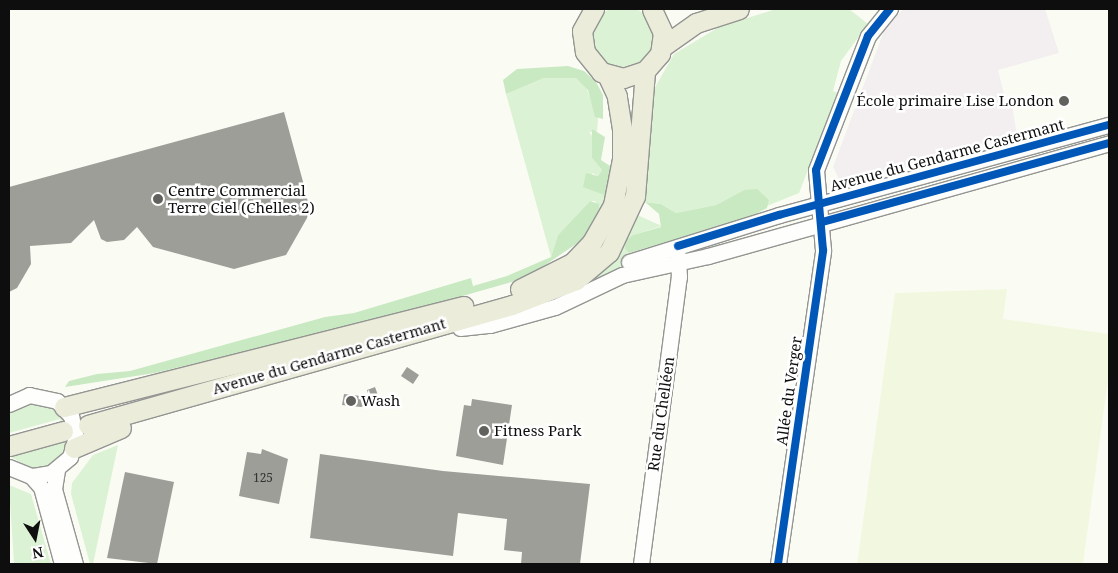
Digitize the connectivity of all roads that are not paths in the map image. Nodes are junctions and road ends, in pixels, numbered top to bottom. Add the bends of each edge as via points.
1 (594, 9) edge
2 (652, 9) edge
3 (739, 9) edge
4 (890, 9) edge
5 (662, 47) junction
6 (645, 71) junction
7 (607, 75) junction
8 (1109, 125) edge
9 (1109, 144) edge
10 (910, 180) junction
11 (818, 204) junction
12 (822, 222) junction
13 (676, 257) junction
14 (629, 262) dead end
15 (568, 284) junction
16 (460, 307) junction
17 (460, 328) junction
18 (9, 404) edge
19 (63, 420) junction
20 (9, 438) edge
21 (9, 446) edge
22 (74, 448) junction
23 (9, 467) edge
24 (57, 470) junction
25 (31, 476) junction
26 (62, 564) edge
27 (75, 564) edge
28 (641, 564) edge
29 (778, 564) edge

1 - 7 main road via 584,24 583,45 592,63
2 - 5 main road via 662,26
3 - 5 main road via 696,24
4 - 11 street, Allée du Verger via 868,36 816,170
5 - 6 main road
6 - 7 main road via 623,78
6 - 15 main road via 636,196 609,252 594,268
7 - 16 main road via 619,105 622,159 613,205 592,242 572,263 541,281
8 - 10 street, Avenue du Gendarme Castermant
9 - 12 street, Avenue du Gendarme Castermant via 1081,152 1059,151 967,177 948,188
10 - 11 street, Avenue du Gendarme Castermant
10 - 12 street via 897,191 833,208
11 - 12 street, Allée du Verger
11 - 13 street, Avenue du Gendarme Castermant
12 - 13 street, Avenue du Gendarme Castermant
12 - 29 street, Allée du Verger via 824,250
13 - 14 street
13 - 17 street, Avenue du Gendarme Castermant via 610,278 568,301 527,316
13 - 28 street, Rue du Chelléen
15 - 16 main road, Avenue du Gendarme Castermant via 504,307 86,421
15 - 17 main road via 546,300
16 - 19 main road
17 - 22 main road via 104,433
18 - 19 street via 19,398 39,395
19 - 20 main road
19 - 21 main road
19 - 22 street via 75,426
22 - 24 street
23 - 25 street
24 - 25 street
24 - 27 street via 54,489
25 - 26 street via 40,487

